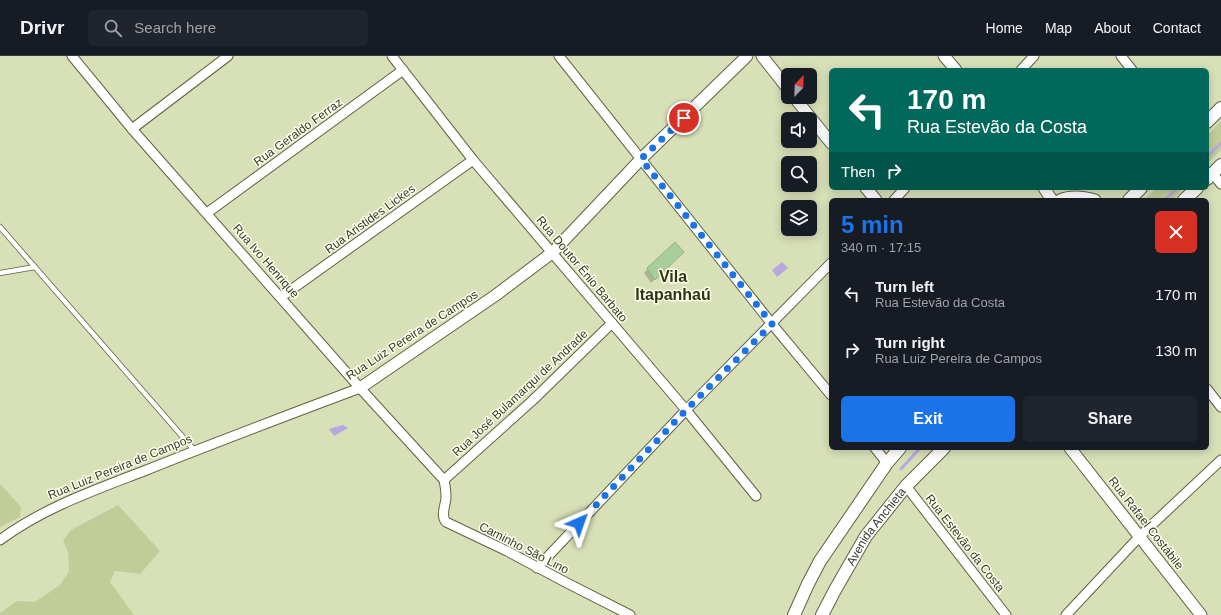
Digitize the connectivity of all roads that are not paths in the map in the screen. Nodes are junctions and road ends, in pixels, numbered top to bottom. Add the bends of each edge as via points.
1 (72, 56) edge
2 (228, 56) edge
3 (392, 56) edge
4 (559, 56) edge
5 (747, 56) edge
6 (762, 56) edge
7 (944, 56) edge
8 (1034, 56) edge
9 (1121, 56) edge
10 (954, 68) edge
11 (1023, 68) edge
12 (1130, 68) edge
13 (403, 70) junction
14 (781, 80) edge
15 (800, 104) edge
16 (1221, 108) edge
17 (1209, 120) edge
18 (132, 128) junction
19 (829, 141) edge
20 (641, 159) junction
21 (473, 160) junction
22 (1214, 173) edge
23 (1221, 184) edge
24 (868, 190) edge
25 (903, 190) edge
26 (1139, 190) edge
27 (1195, 190) edge
28 (874, 198) edge
29 (896, 198) edge
30 (1065, 198) edge
31 (1087, 198) edge
32 (1131, 198) edge
33 (1186, 198) edge
34 (207, 213) junction
35 (0, 227) edge
36 (553, 252) junction
37 (829, 265) edge
38 (35, 267) junction
39 (0, 273) edge
40 (281, 297) junction
41 (612, 323) junction
42 (772, 324) junction
43 (360, 388) junction
44 (1209, 392) edge
45 (829, 393) edge
46 (1221, 407) edge
47 (686, 410) junction
48 (877, 450) edge
49 (898, 450) edge
50 (942, 450) edge
51 (1072, 450) edge
52 (195, 451) junction
53 (1221, 460) edge
54 (887, 463) junction
55 (444, 480) junction
56 (906, 486) junction
57 (756, 496) dead end
58 (1140, 536) junction
59 (0, 540) edge
60 (537, 568) junction
61 (630, 615) edge
62 (794, 615) edge
63 (822, 615) edge
64 (1006, 615) edge
65 (1066, 615) edge
66 (1201, 615) edge

1 - 18 street, Rua Ivo Henrique
2 - 18 street
3 - 13 street, Rua Doutor Ênio Barbato
4 - 20 street
5 - 20 street, Rua Luiz Pereira de Campos
6 - 14 street
7 - 10 street
8 - 11 street
9 - 12 street
13 - 21 street, Rua Doutor Ênio Barbato
13 - 34 street, Rua Geraldo Ferraz
15 - 19 street
16 - 17 main road
18 - 34 street, Rua Ivo Henrique
20 - 36 street, Rua Luiz Pereira de Campos
20 - 42 street
21 - 36 street, Rua Doutor Ênio Barbato
21 - 40 street, Rua Aristides Lickes
22 - 23 street
24 - 28 street
25 - 29 street
26 - 32 main road
27 - 33 main road
30 - 31 street
34 - 40 street, Rua Ivo Henrique
35 - 38 lane
36 - 41 street, Rua Doutor Ênio Barbato
36 - 43 street, Rua Luiz Pereira de Campos via 496,295
37 - 42 street
38 - 39 lane
38 - 52 lane
40 - 43 street, Rua Ivo Henrique
41 - 47 street, Rua Doutor Ênio Barbato
41 - 55 street, Rua José Bulamarqui de Andrade via 533,400
42 - 45 street
42 - 47 street
43 - 52 street, Rua Luiz Pereira de Campos
43 - 55 street, Rua Ivo Henrique
44 - 46 street
47 - 57 street, Rua Doutor Ênio Barbato
47 - 60 street
48 - 54 street
49 - 54 main road
50 - 56 main road, Avenida Anchieta
51 - 58 street, Rua Rafael Costábile
52 - 59 street, Rua Luiz Pereira de Campos via 47,511
53 - 58 street
54 - 62 main road via 820,560
55 - 60 street, Caminho São Lino via 446,502 443,519 446,522
56 - 63 main road, Avenida Anchieta via 866,536
56 - 64 street, Rua Estevão da Costa
58 - 65 street
58 - 66 street, Rua Rafael Costábile
60 - 61 street, Caminho São Lino

